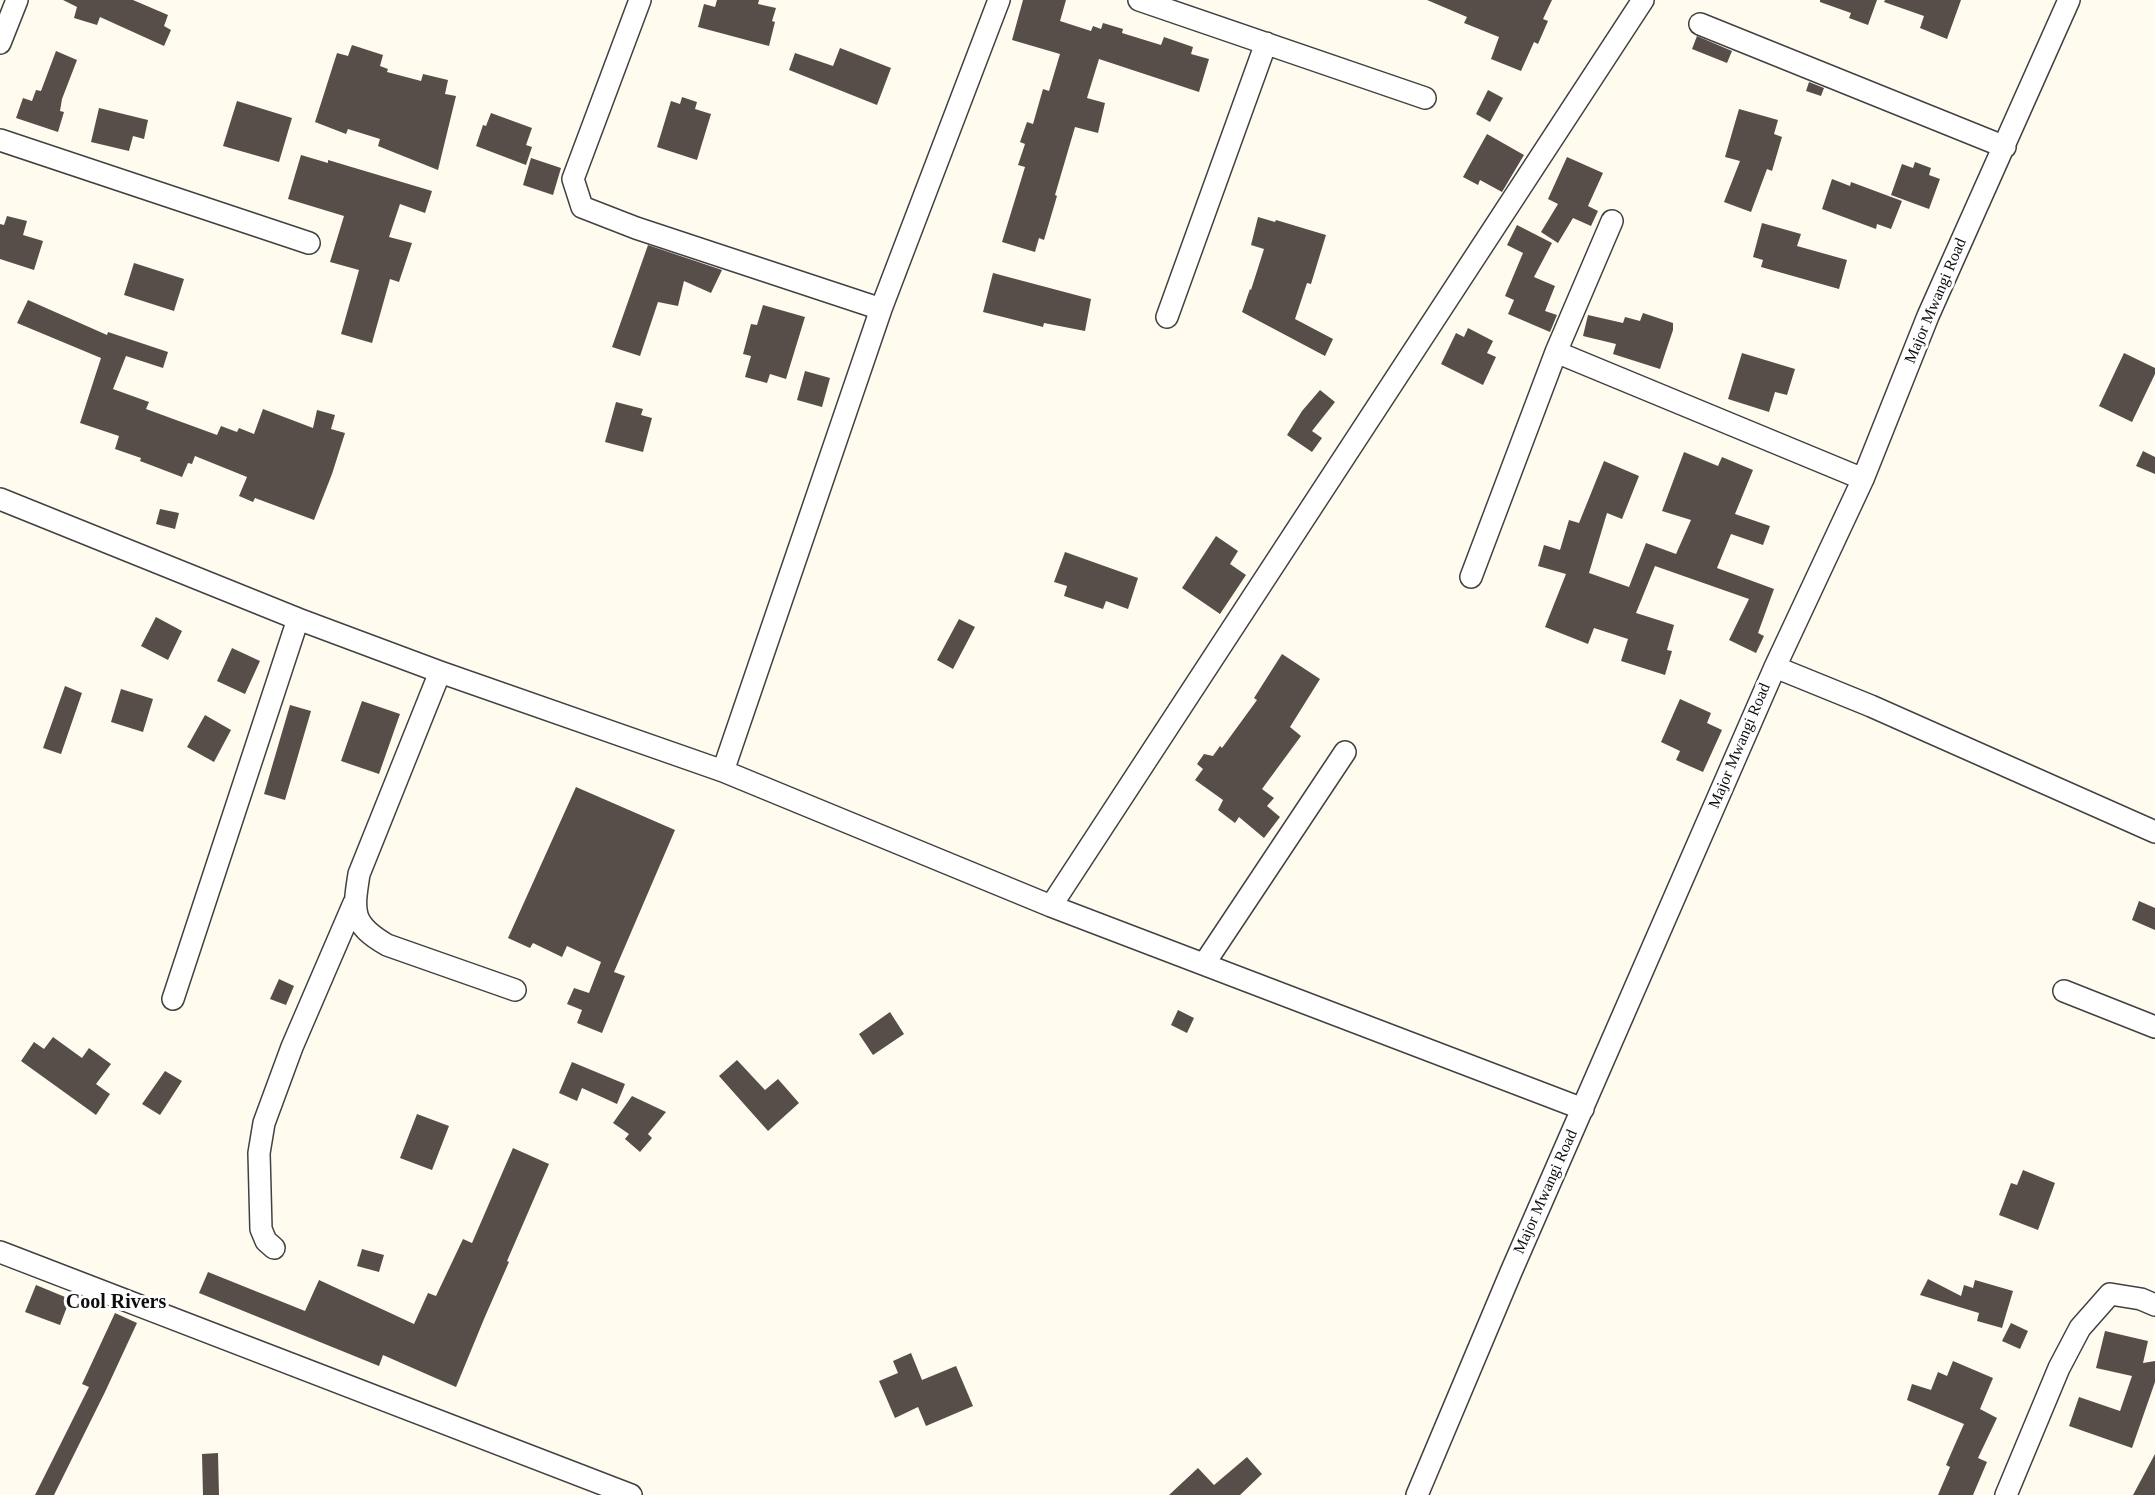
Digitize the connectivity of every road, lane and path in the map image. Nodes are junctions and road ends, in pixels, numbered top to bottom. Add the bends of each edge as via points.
1 (17, 0) edge
2 (640, 0) edge
3 (999, 0) edge
4 (1139, 0) edge
5 (1643, 0) edge
6 (2069, 0) edge
7 (1700, 24) dead end
8 (0, 43) edge
9 (1266, 43) junction
10 (1425, 98) dead end
11 (0, 140) edge
12 (2005, 147) junction
13 (1612, 221) dead end
14 (309, 243) dead end
15 (881, 309) junction
16 (1167, 317) dead end
17 (1556, 352) junction
18 (1863, 478) junction
19 (0, 499) edge
20 (1471, 577) dead end
21 (298, 619) junction
22 (1774, 667) junction
23 (440, 672) junction
24 (1345, 752) dead end
25 (723, 771) junction
26 (2155, 832) edge
27 (354, 903) junction
28 (1051, 906) junction
29 (1204, 964) junction
30 (515, 990) dead end
31 (2064, 991) dead end
32 (172, 999) dead end
33 (2155, 1027) edge
34 (1583, 1109) junction
35 (274, 1248) dead end
36 (0, 1252) edge
37 (2155, 1305) edge
38 (631, 1495) edge
39 (1418, 1495) edge
40 (2006, 1495) edge

1 - 8 street
2 - 15 street via 573,179 582,207
3 - 15 street
4 - 9 street
5 - 28 street
6 - 12 street, Major Mwangi Road
7 - 12 street
9 - 10 street
9 - 16 street
11 - 14 street
12 - 18 street, Major Mwangi Road via 1928,316
13 - 17 street
15 - 25 street
17 - 18 street
17 - 20 street
18 - 22 street, Major Mwangi Road
19 - 21 street
21 - 23 street
21 - 32 street
22 - 26 street
22 - 34 street, Major Mwangi Road
23 - 25 street
23 - 27 street via 359,874
24 - 29 street
25 - 28 street
27 - 30 street via 358,921 387,945
27 - 35 street via 292,1047 262,1132 261,1229
28 - 29 street
29 - 34 street
31 - 33 street
34 - 39 street, Major Mwangi Road via 1510,1272
36 - 38 street
37 - 40 street via 2110,1294 2080,1328

